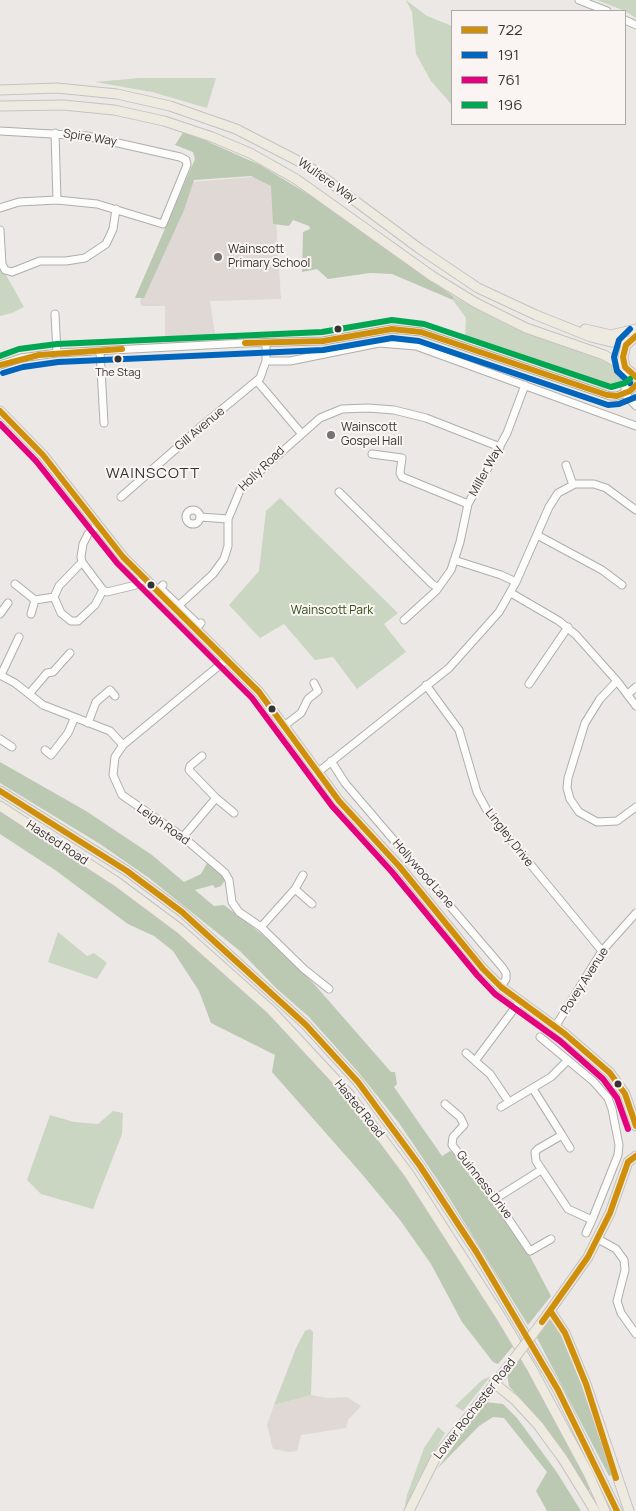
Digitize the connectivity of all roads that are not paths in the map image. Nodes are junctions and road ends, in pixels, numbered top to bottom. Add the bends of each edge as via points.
1 (579, 0) edge
2 (604, 10) edge
3 (0, 90) edge
4 (0, 106) edge
5 (0, 131) edge
6 (55, 133) junction
7 (57, 200) junction
8 (0, 208) edge
9 (116, 209) junction
10 (0, 230) edge
11 (55, 314) dead end
12 (536, 315) junction
13 (636, 330) edge
14 (632, 339) edge
15 (266, 343) junction
16 (100, 351) junction
17 (57, 354) junction
18 (266, 360) junction
19 (0, 365) edge
20 (625, 367) junction
21 (636, 377) edge
22 (257, 381) junction
23 (526, 385) junction
24 (636, 385) edge
25 (625, 392) junction
26 (636, 406) edge
27 (0, 411) edge
28 (104, 423) dead end
29 (636, 426) edge
30 (301, 433) junction
31 (500, 447) junction
32 (372, 454) dead end
33 (566, 465) dead end
34 (573, 485) junction
35 (339, 492) dead end
36 (121, 498) dead end
37 (468, 504) junction
38 (636, 510) edge
39 (200, 517) dead end
40 (228, 519) junction
41 (98, 525) junction
42 (537, 535) junction
43 (454, 560) junction
44 (82, 562) junction
45 (144, 578) junction
46 (516, 582) junction
47 (15, 584) dead end
48 (163, 585) dead end
49 (622, 585) dead end
50 (437, 586) junction
51 (103, 590) junction
52 (511, 593) junction
53 (54, 597) junction
54 (35, 600) junction
55 (8, 603) dead end
56 (176, 607) junction
57 (0, 614) edge
58 (31, 614) dead end
59 (404, 620) dead end
60 (201, 623) dead end
61 (568, 627) junction
62 (19, 637) dead end
63 (70, 653) dead end
64 (227, 658) junction
65 (1, 675) edge
66 (617, 681) junction
67 (314, 683) dead end
68 (529, 684) dead end
69 (426, 685) junction
70 (636, 687) edge
71 (114, 690) dead end
72 (29, 694) junction
73 (628, 694) junction
74 (636, 706) edge
75 (74, 719) junction
76 (88, 723) junction
77 (284, 726) junction
78 (0, 739) edge
79 (123, 745) junction
80 (12, 747) dead end
81 (51, 754) dead end
82 (202, 756) dead end
83 (331, 761) junction
84 (317, 773) junction
85 (0, 792) edge
86 (216, 798) junction
87 (0, 806) edge
88 (636, 808) edge
89 (234, 813) dead end
90 (183, 837) junction
91 (303, 875) dead end
92 (295, 889) junction
93 (312, 904) dead end
94 (636, 913) edge
95 (260, 927) junction
96 (602, 951) junction
97 (501, 987) junction
98 (329, 989) dead end
99 (520, 1001) junction
100 (555, 1027) junction
101 (540, 1037) dead end
102 (466, 1054) dead end
103 (476, 1060) junction
104 (568, 1060) junction
105 (534, 1089) junction
106 (509, 1102) junction
107 (445, 1104) dead end
108 (501, 1107) dead end
109 (634, 1114) edge
110 (636, 1126) edge
111 (562, 1135) junction
112 (570, 1148) dead end
113 (636, 1156) edge
114 (542, 1170) junction
115 (496, 1199) junction
116 (592, 1220) junction
117 (586, 1233) dead end
118 (551, 1239) dead end
119 (598, 1239) junction
120 (551, 1312) junction
121 (636, 1334) edge
122 (494, 1383) junction
123 (409, 1511) edge
124 (594, 1511) edge
125 (605, 1511) edge
126 (618, 1511) edge
127 (629, 1511) edge

1 - 2 street
3 - 12 main road, Wulfere Way via 57,88 117,94 170,106 236,129 308,166 478,288
4 - 20 main road, Wulfere Way via 63,105 114,110 212,137 256,156 296,179 432,276 476,303 526,328 604,355
5 - 6 street, Spire Way
6 - 7 street
6 - 9 street, Spire Way via 89,136 186,160 187,165 163,224
7 - 8 street via 19,202
7 - 9 street
9 - 10 street via 113,229 106,244 85,258 40,261 13,272 2,264
11 - 17 street
12 - 13 main road via 611,335
12 - 14 main road, Wulfere Way via 602,341
14 - 20 main road via 623,352
15 - 16 street
15 - 18 street, Gill Avenue
15 - 25 street via 323,341 392,329 421,332 601,394 614,396
16 - 17 street
16 - 28 street
17 - 19 street via 21,358
18 - 22 street, Gill Avenue via 264,372
18 - 23 street via 290,361 379,343 395,344 434,352
20 - 21 main road, Wulfere Way
20 - 25 street
22 - 30 street
22 - 36 street, Gill Avenue
23 - 29 street
23 - 31 street, Miller Way
24 - 25 street
25 - 26 street
27 - 41 main road, Hollywood Lane via 43,455
30 - 31 street, Holly Road via 320,418 342,409 368,408 426,418
30 - 40 street, Holly Road via 240,488
31 - 37 street, Miller Way
32 - 37 street via 402,458 402,477
33 - 34 street
34 - 38 street via 599,485
34 - 42 street via 554,497
35 - 50 street via 425,578
37 - 43 street, Miller Way
39 - 40 street
40 - 56 street, Holly Road via 228,546 224,559 213,574
41 - 44 street via 83,544
41 - 45 main road, Hollywood Lane
42 - 46 street
42 - 49 street via 602,570
43 - 46 street
43 - 50 street, Miller Way via 451,570
44 - 51 street
44 - 53 street via 58,586
45 - 51 street via 131,586 108,592
45 - 56 main road, Hollywood Lane
46 - 52 street
47 - 54 street
48 - 56 street via 160,588
50 - 59 street, Miller Way via 436,591
51 - 53 street via 95,605 78,621 65,617
52 - 61 street
52 - 69 street via 499,612 449,668
53 - 54 street
54 - 58 street
55 - 57 street
56 - 60 street via 199,625
56 - 64 main road, Hollywood Lane
61 - 66 street
61 - 68 street
62 - 65 street
63 - 72 street
64 - 77 main road, Hollywood Lane via 259,692
64 - 79 street, Leigh Road
65 - 72 street
66 - 73 street
66 - 88 street via 600,699 585,723 567,788 579,812 597,822 617,820
67 - 77 street via 318,691 308,698 301,713
69 - 83 street
69 - 96 street, Lingley Drive via 459,730 477,792 489,814
70 - 73 street
71 - 76 street via 96,702
72 - 75 street via 43,705
73 - 74 street
75 - 76 street
75 - 81 street via 68,734
76 - 79 street via 110,731
77 - 84 main road, Hollywood Lane
78 - 80 street
79 - 90 street, Leigh Road via 113,765 113,775 122,795
82 - 86 street via 189,770
83 - 84 street
83 - 97 street, Hollywood Lane via 351,790 502,967 506,979
84 - 97 main road, Hollywood Lane
85 - 126 main road, Hasted Road via 127,870 182,912 306,1025 358,1082 420,1166 477,1253 558,1390
86 - 89 street
86 - 90 street
87 - 125 main road, Hasted Road via 118,882 180,928 271,1010 349,1094 410,1174 500,1314 588,1473
90 - 95 street, Leigh Road via 225,873 235,908
91 - 92 street
92 - 93 street
92 - 95 street
94 - 96 street, Povey Avenue
95 - 98 street, Leigh Road
96 - 100 street, Povey Avenue
97 - 99 main road, Hollywood Lane
99 - 100 main road, Hollywood Lane
99 - 103 street
100 - 109 main road, Hollywood Lane via 610,1073
101 - 104 street
102 - 103 street
103 - 106 street
104 - 105 street
104 - 116 street via 608,1098 618,1135 618,1155
105 - 106 street
105 - 111 street
106 - 108 street
107 - 115 street, Guinness Drive via 464,1125 453,1136 452,1145
109 - 110 main road, Hollywood Lane
111 - 112 street
111 - 114 street via 535,1152
113 - 119 main road, Lower Rochester Road via 628,1162
114 - 115 street
114 - 116 street via 568,1209
115 - 118 street, Guinness Drive via 530,1251
116 - 117 street
119 - 120 main road, Lower Rochester Road
119 - 121 street via 623,1257 625,1270 617,1301 621,1313
120 - 122 main road, Lower Rochester Road, bridge
120 - 127 main road via 565,1333 586,1384
122 - 123 main road, Lower Rochester Road via 435,1459
122 - 124 main road via 538,1425

